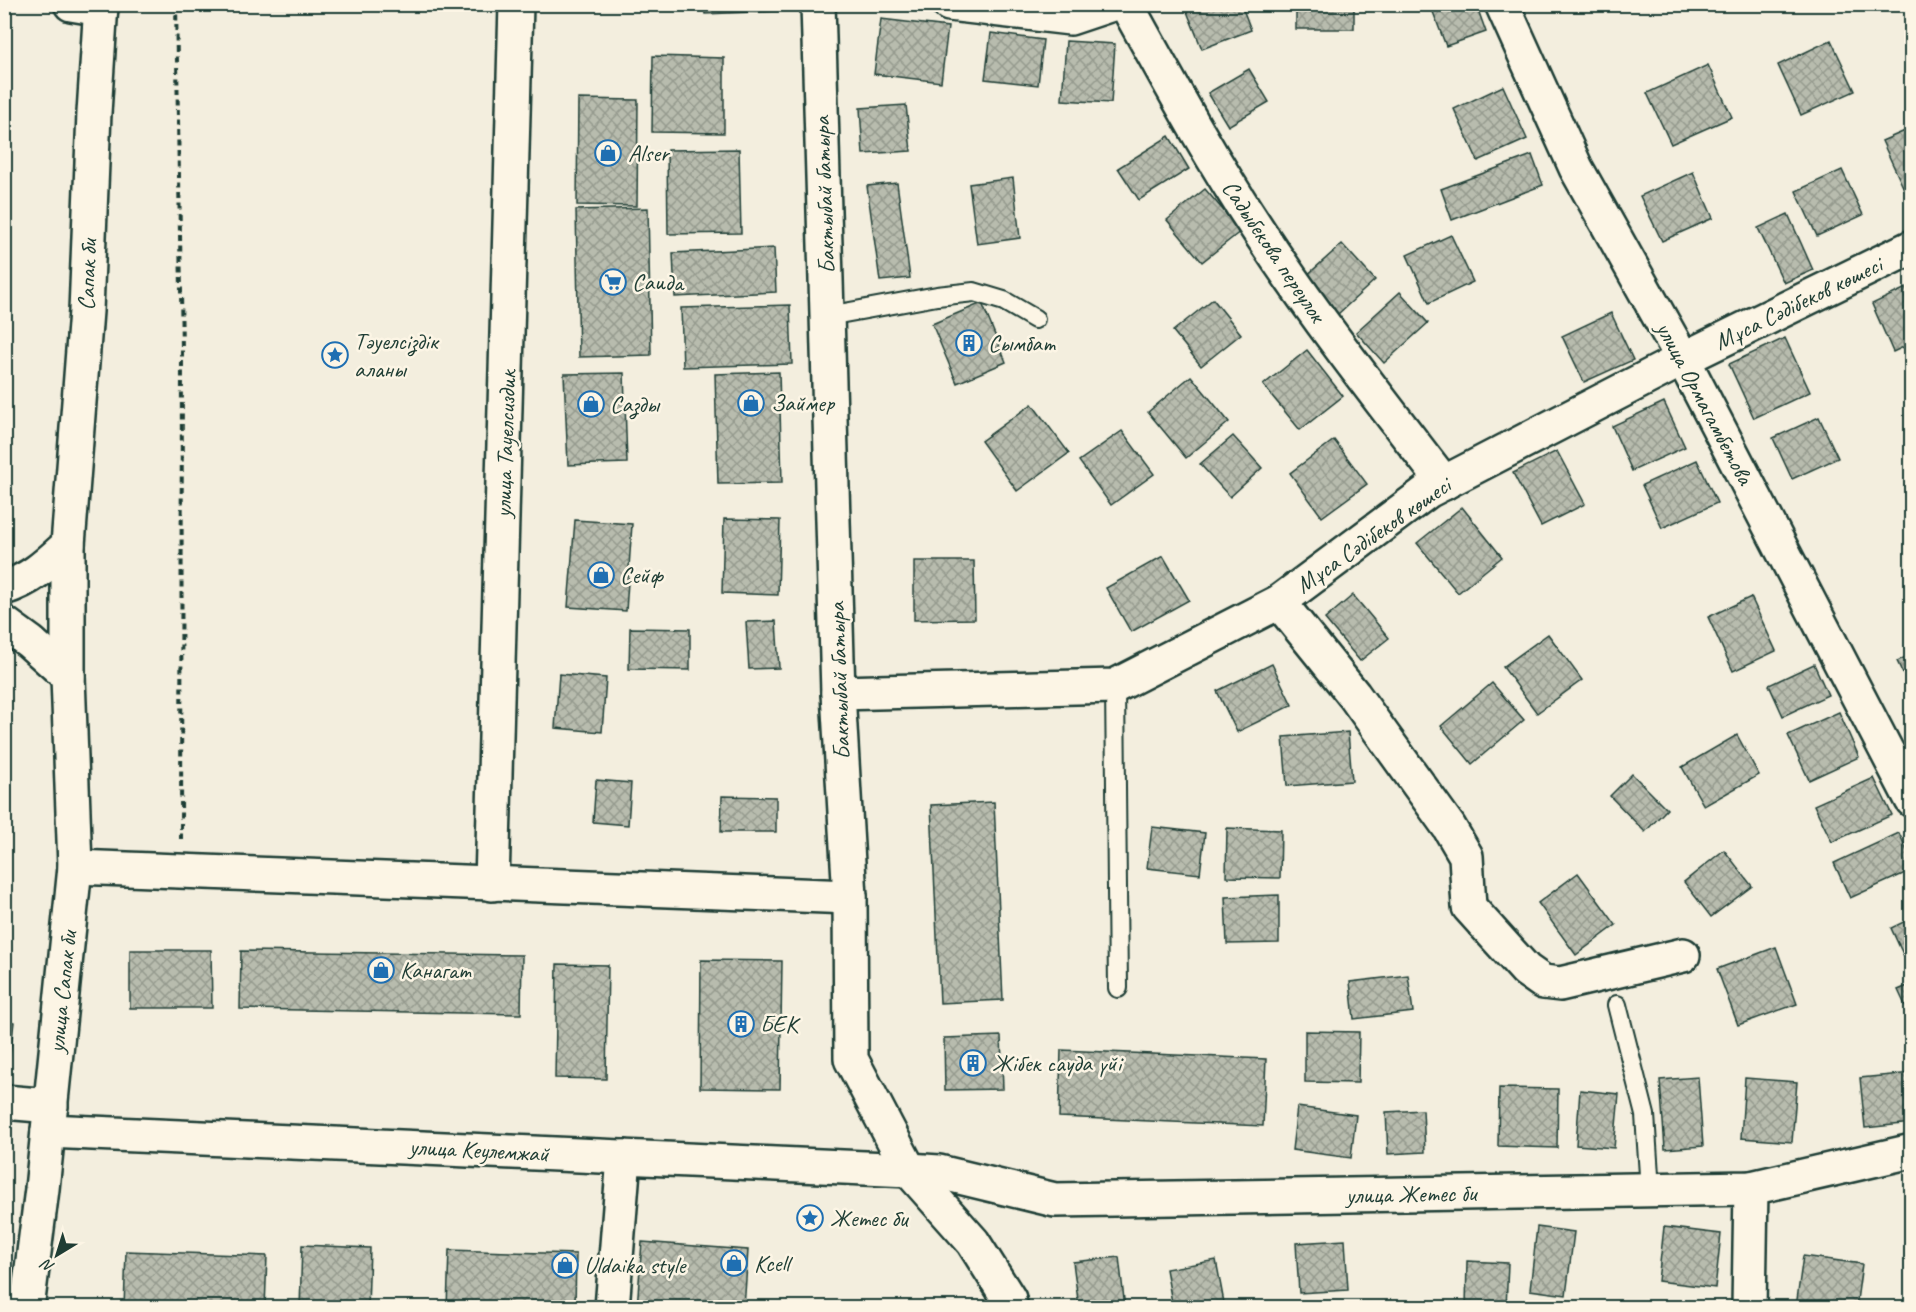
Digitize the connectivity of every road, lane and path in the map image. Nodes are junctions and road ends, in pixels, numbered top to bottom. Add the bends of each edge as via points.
1 (176, 4) edge
2 (516, 4) edge
3 (818, 4) edge
4 (949, 4) edge
5 (1112, 4) edge
6 (1126, 4) edge
7 (1502, 4) edge
8 (91, 6) edge
9 (1911, 247) edge
10 (828, 316) junction
11 (1035, 319) dead end
12 (1683, 359) junction
13 (1444, 483) junction
14 (68, 545) junction
15 (4, 588) edge
16 (1279, 602) junction
17 (4, 623) edge
18 (68, 676) junction
19 (1114, 686) junction
20 (838, 693) junction
21 (1911, 800) edge
22 (75, 867) junction
23 (181, 870) junction
24 (492, 884) junction
25 (850, 897) junction
26 (1683, 954) dead end
27 (1118, 988) dead end
28 (1617, 1005) dead end
29 (4, 1102) edge
30 (49, 1119) junction
31 (1911, 1151) edge
32 (624, 1157) junction
33 (909, 1170) junction
34 (1751, 1188) junction
35 (1650, 1190) junction
36 (27, 1308) edge
37 (612, 1308) edge
38 (1011, 1308) edge
39 (1749, 1308) edge

1 - 23 path via 182,349
2 - 24 street, улица Тауелсиздик
3 - 10 street, Бактыбай батыра
4 - 5 street via 1070,18
6 - 13 street, Садыбекова переулок via 1207,149 1260,233 1319,320
7 - 12 street, улица Ормагамбетова via 1576,168
8 - 14 street, Сапак би via 94,113 86,311
9 - 12 street, Мұса Сәдібеков көшесі
10 - 11 lane via 974,291 1004,301
10 - 20 street, Бактыбай батыра
12 - 13 street, Мұса Сәдібеков көшесі
12 - 21 street, улица Ормагамбетова
13 - 16 street, Мұса Сәдібеков көшесі
14 - 15 street via 26,580
14 - 18 street, Сапак би
16 - 19 street, Мұса Сәдібеков көшесі
16 - 26 street via 1354,695 1449,827 1466,856 1469,907 1526,970 1543,982 1560,984
17 - 18 street
18 - 22 street, улица Сапак би
19 - 20 street, Мұса Сәдібеков көшесі
19 - 27 lane
20 - 25 street, Бактыбай батыра
22 - 23 street
22 - 30 street, улица Сапак би
23 - 24 street
24 - 25 street
25 - 33 street, Бактыбай батыра via 851,1059
28 - 35 lane via 1645,1115
29 - 30 street, улица Кеулемжай
30 - 32 street, улица Кеулемжай
30 - 36 street, улица Сапак би
31 - 34 street, улица Жетес би
32 - 33 street, улица Кеулемжай
32 - 37 street
33 - 35 street, улица Жетес би via 939,1172 1055,1200
33 - 38 street, Бактыбай батыра via 973,1242
34 - 35 street, улица Жетес би
34 - 39 street

